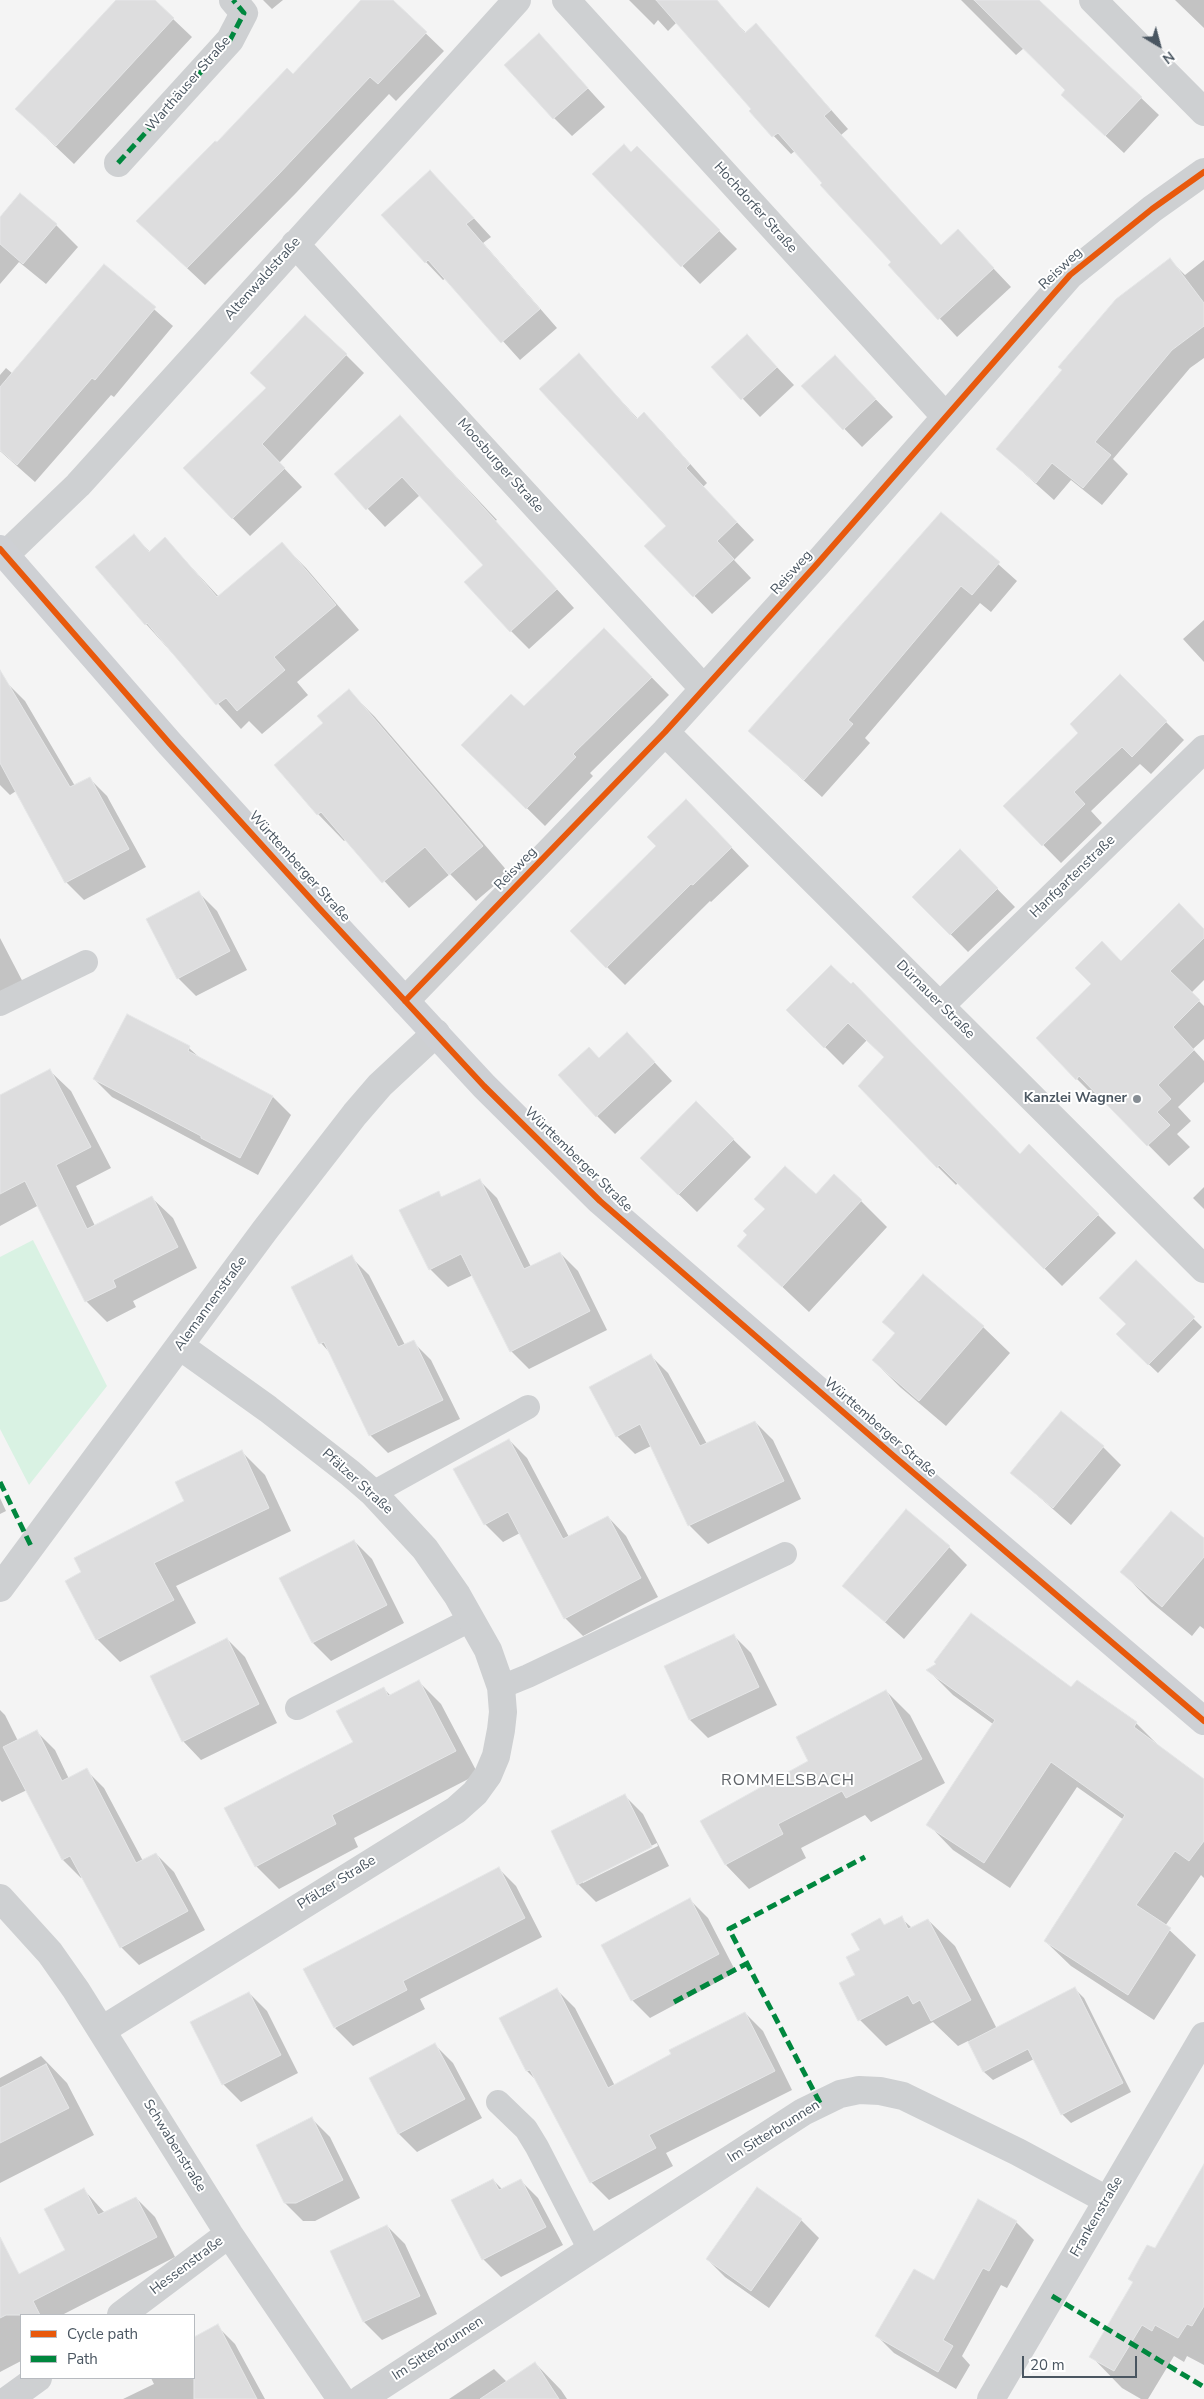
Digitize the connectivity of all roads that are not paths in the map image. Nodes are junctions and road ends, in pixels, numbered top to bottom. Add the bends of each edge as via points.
1 (233, 0) edge
2 (517, 0) edge
3 (566, 0) edge
4 (1093, 0) edge
5 (1204, 112) edge
6 (118, 163) dead end
7 (1204, 172) edge
8 (295, 244) junction
9 (945, 416) junction
10 (3, 552) edge
11 (704, 689) junction
12 (665, 732) junction
13 (1204, 748) edge
14 (86, 962) dead end
15 (405, 1001) junction
16 (0, 1004) edge
17 (941, 1005) junction
18 (436, 1033) junction
19 (1204, 1269) edge
20 (180, 1346) junction
21 (528, 1407) dead end
22 (373, 1493) junction
23 (785, 1554) dead end
24 (0, 1588) edge
25 (472, 1619) junction
26 (501, 1687) junction
27 (297, 1708) dead end
28 (1204, 1721) edge
29 (0, 1898) edge
30 (102, 2030) junction
31 (1204, 2036) edge
32 (498, 2102) dead end
33 (1106, 2200) junction
34 (229, 2234) junction
35 (590, 2250) junction
36 (122, 2314) edge
37 (37, 2379) edge
38 (9, 2399) edge
39 (341, 2399) edge
40 (361, 2399) edge
41 (991, 2399) edge

1 - 6 street, Warthäuser Straße via 244,13 230,40
2 - 8 street, Altenwaldstraße
3 - 9 street, Hochdorfer Straße
4 - 5 street
7 - 9 street, Reisweg via 1070,275
8 - 10 street, Altenwaldstraße via 78,485
8 - 11 street, Moosburger Straße
9 - 11 street, Reisweg
10 - 15 main road, Württemberger Straße via 170,744
11 - 12 street, Reisweg
12 - 15 street, Reisweg
12 - 17 street, Dürnauer Straße
13 - 17 street, Hanfgartenstraße
14 - 16 lane
15 - 18 main road, Württemberger Straße
17 - 19 street, Dürnauer Straße
18 - 20 street, Alemannenstraße via 354,1114
18 - 28 main road, Württemberger Straße via 484,1086 600,1201
20 - 22 street, Pfälzer Straße via 323,1451
20 - 24 street, Alemannenstraße
21 - 22 lane
22 - 25 street, Pfälzer Straße via 425,1549
23 - 26 lane
25 - 26 street, Pfälzer Straße via 488,1650
25 - 27 lane
26 - 30 street, Pfälzer Straße via 503,1712 496,1756 475,1793 448,1815
29 - 30 street, Schwabenstraße via 50,1953
30 - 34 street, Schwabenstraße
31 - 33 street, Frankenstraße
32 - 35 lane via 526,2129
33 - 35 street, Im Sitterbrunnen via 920,2102 880,2091 860,2090 840,2094 802,2112
33 - 41 street, Frankenstraße
34 - 36 street, Hessenstraße
34 - 39 street, Schwabenstraße
35 - 40 street, Im Sitterbrunnen
37 - 38 street

